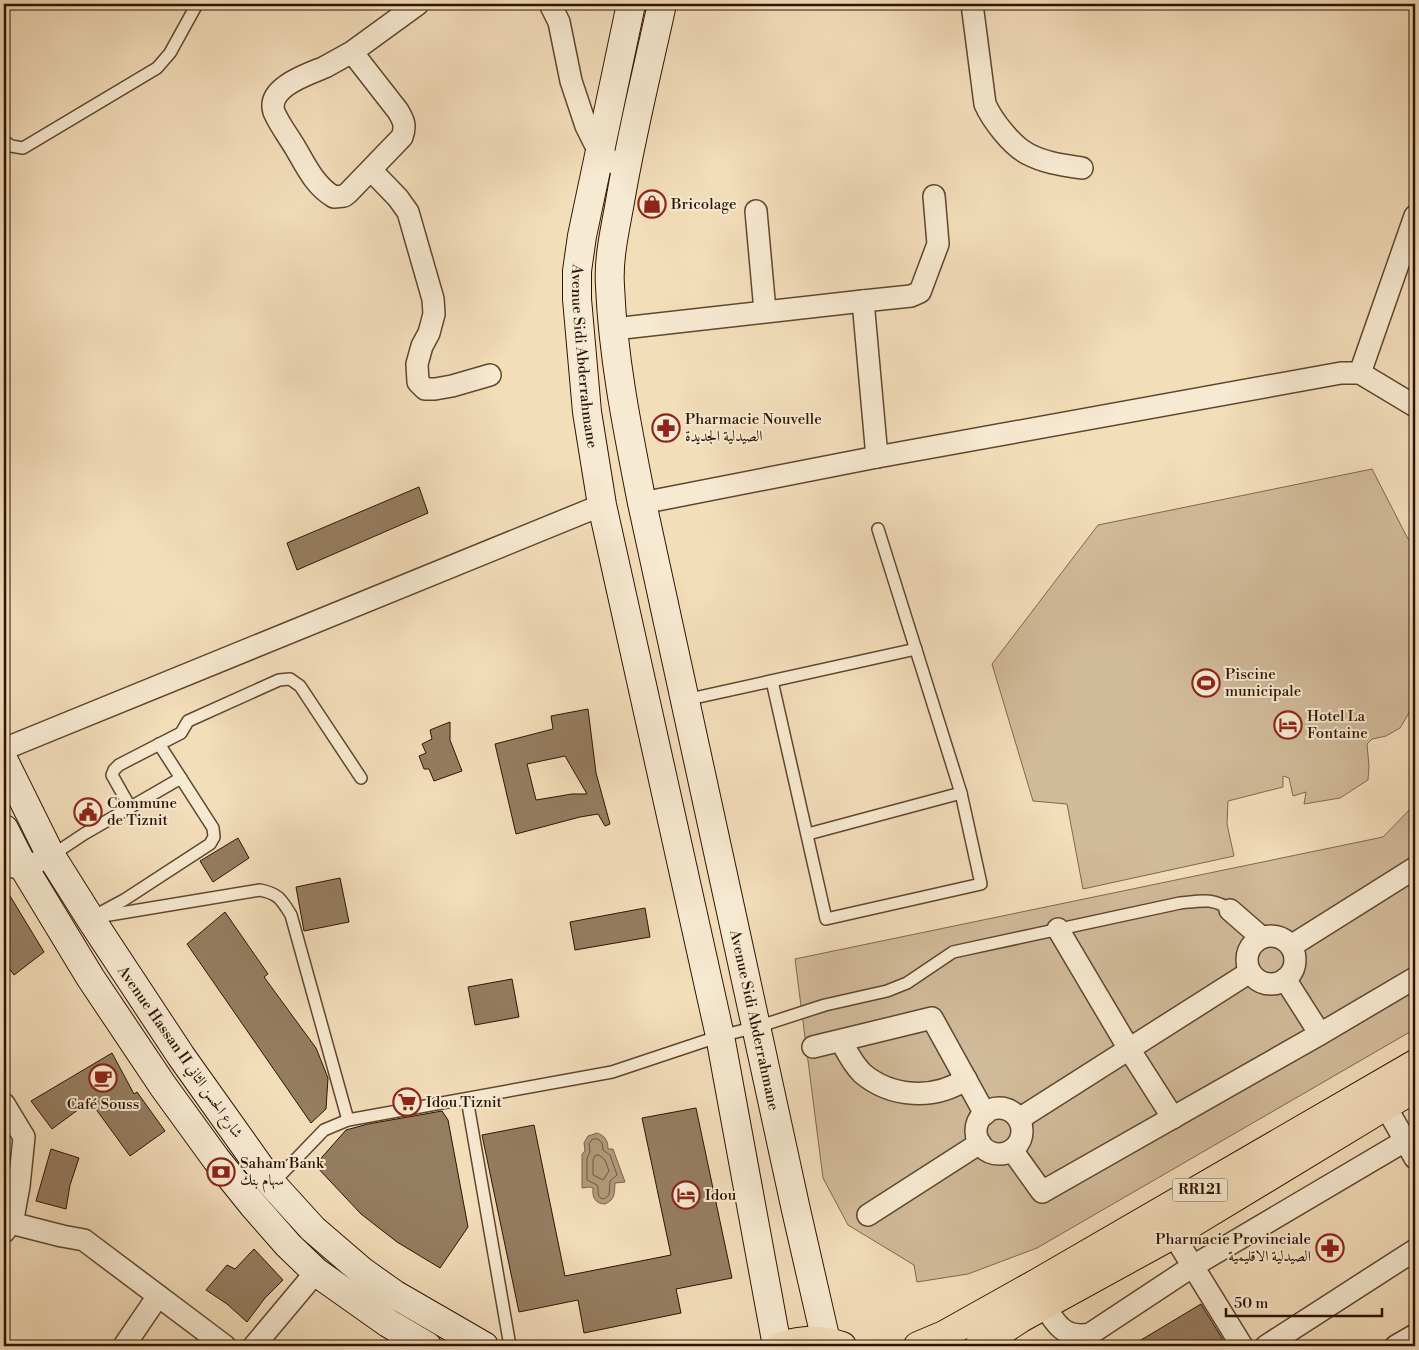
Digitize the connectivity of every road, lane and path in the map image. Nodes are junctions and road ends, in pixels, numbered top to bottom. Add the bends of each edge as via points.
1 (197, 4) edge
2 (418, 4) edge
3 (550, 4) edge
4 (631, 4) edge
5 (662, 4) edge
6 (972, 4) edge
7 (352, 52) junction
8 (4, 141) edge
9 (600, 154) junction
10 (1082, 168) dead end
11 (371, 170) junction
12 (626, 170) junction
13 (934, 196) dead end
14 (756, 211) dead end
15 (1415, 216) edge
16 (862, 301) junction
17 (765, 311) junction
18 (614, 329) junction
19 (1360, 373) junction
20 (490, 375) dead end
21 (1415, 406) edge
22 (877, 457) junction
23 (642, 503) junction
24 (602, 505) junction
25 (878, 529) dead end
26 (916, 649) junction
27 (772, 681) junction
28 (685, 700) junction
29 (647, 708) junction
30 (159, 744) junction
31 (4, 749) edge
32 (4, 762) edge
33 (181, 778) junction
34 (361, 778) dead end
35 (961, 793) junction
36 (130, 807) junction
37 (38, 831) junction
38 (808, 834) junction
39 (9, 853) edge
40 (51, 856) junction
41 (1415, 868) edge
42 (1230, 910) joint
43 (90, 918) junction
44 (1058, 929) junction
45 (1261, 937) junction
46 (1291, 946) junction
47 (1250, 972) junction
48 (1415, 978) edge
49 (1285, 979) junction
50 (757, 1027) junction
51 (1320, 1034) junction
52 (720, 1036) junction
53 (841, 1041) junction
54 (813, 1047) dead end
55 (1129, 1049) junction
56 (1415, 1064) edge
57 (966, 1079) junction
58 (1415, 1088) edge
59 (1380, 1097) junction
60 (467, 1099) junction
61 (4, 1104) edge
62 (984, 1114) junction
63 (1172, 1118) junction
64 (1019, 1119) junction
65 (348, 1120) junction
66 (14, 1135) edge
67 (980, 1143) junction
68 (1412, 1145) edge
69 (1012, 1150) junction
70 (272, 1184) junction
71 (868, 1215) dead end
72 (1167, 1223) junction
73 (8, 1227) edge
74 (1415, 1250) edge
75 (1193, 1266) junction
76 (316, 1272) junction
77 (158, 1296) junction
78 (1044, 1305) junction
79 (1415, 1335) edge
80 (834, 1344) edge
81 (124, 1346) edge
82 (225, 1346) edge
83 (254, 1346) edge
84 (427, 1346) edge
85 (484, 1346) edge
86 (510, 1346) edge
87 (779, 1346) edge
88 (918, 1346) edge
89 (978, 1346) edge
90 (1242, 1346) edge
91 (1266, 1346) edge
92 (1396, 1346) edge

1 - 8 lane via 158,68 23,148
2 - 7 street
3 - 9 street via 559,22 583,117
4 - 9 street, Avenue Sidi Abderrahmane
5 - 12 street, Avenue Sidi Abderrahmane
6 - 10 street via 985,104 990,114 1027,154 1053,164
7 - 11 street via 405,124 402,138
7 - 11 street via 285,86 275,99 274,111 314,180 329,194 344,196
9 - 12 street
9 - 24 street, Avenue Sidi Abderrahmane via 582,236 577,299 587,412
11 - 20 street via 408,212 433,298 434,314 417,364 418,382 425,389 435,389
12 - 18 street, Avenue Sidi Abderrahmane via 611,265
13 - 16 street via 938,244 920,292 911,296
14 - 17 street
15 - 19 street
16 - 17 street
16 - 22 street
17 - 18 street
18 - 23 street, Avenue Sidi Abderrahmane
19 - 21 street
19 - 22 street
22 - 23 street
23 - 28 street, Avenue Sidi Abderrahmane
24 - 29 street, Avenue Sidi Abderrahmane
24 - 31 street
25 - 26 lane
26 - 27 lane
26 - 35 lane
27 - 28 lane
27 - 38 lane
28 - 29 street
28 - 50 street, Avenue Sidi Abderrahmane
29 - 52 street, Avenue Sidi Abderrahmane
30 - 33 lane
30 - 34 lane via 181,733 188,721 279,680 290,679 300,686
30 - 36 lane via 114,770 112,775
32 - 37 street, Avenue Hassan II شارع الحسن الثاني
33 - 36 lane
33 - 43 lane via 212,828 214,837 210,844 124,900
35 - 38 lane
35 - 38 lane via 981,884 826,919
36 - 40 lane
37 - 39 street
37 - 40 street, Avenue Hassan II شارع الحسن الثاني
39 - 40 street
39 - 76 street, Avenue Hassan II شارع الحسن الثاني via 163,1086 216,1159 288,1245
40 - 43 street, Avenue Hassan II شارع الحسن الثاني
41 - 46 street
42 - 44 lane via 1218,902 1180,903
42 - 45 street
43 - 65 lane via 260,890 272,892 291,915
43 - 70 street, Avenue Hassan II شارع الحسن الثاني via 181,1056
44 - 50 lane via 953,952 907,983 887,991 825,1005
44 - 55 street
45 - 46 street via 1278,936
45 - 47 street via 1249,947 1247,964
46 - 49 street via 1294,966
47 - 49 street via 1263,983
47 - 55 street
48 - 51 street
49 - 51 street
50 - 52 lane
50 - 80 street, Avenue Sidi Abderrahmane via 796,1210
51 - 63 street
52 - 60 lane via 612,1072
52 - 87 street, Avenue Sidi Abderrahmane
53 - 54 street
53 - 57 street via 862,1073 876,1083 901,1092 926,1094 954,1088
53 - 57 street via 932,1018
55 - 63 street
55 - 64 street
56 - 59 highway, RR121
57 - 62 street
58 - 59 highway, RR121
59 - 68 street
59 - 72 highway, RR121
60 - 65 lane
60 - 86 lane
61 - 66 street
62 - 64 street via 998,1108 1006,1109
62 - 67 street via 977,1127
63 - 69 street via 1042,1192
64 - 69 street via 1022,1138
65 - 70 lane via 324,1130
66 - 73 street via 19,1186
67 - 69 street via 992,1153
67 - 71 street
68 - 75 street
70 - 85 street, Avenue Hassan II شارع الحسن الثاني via 312,1228 363,1272 394,1294
72 - 75 street
72 - 78 highway, RR121
72 - 88 highway, RR121
73 - 77 street via 84,1240
74 - 91 street
75 - 78 street via 1090,1334 1079,1336 1067,1332 1055,1323
75 - 90 street
76 - 83 street
76 - 84 street, Avenue Hassan II شارع الحسن الثاني
77 - 81 street
77 - 82 street
78 - 89 highway, RR121
79 - 92 street
80 - 87 highway via 802,1340

